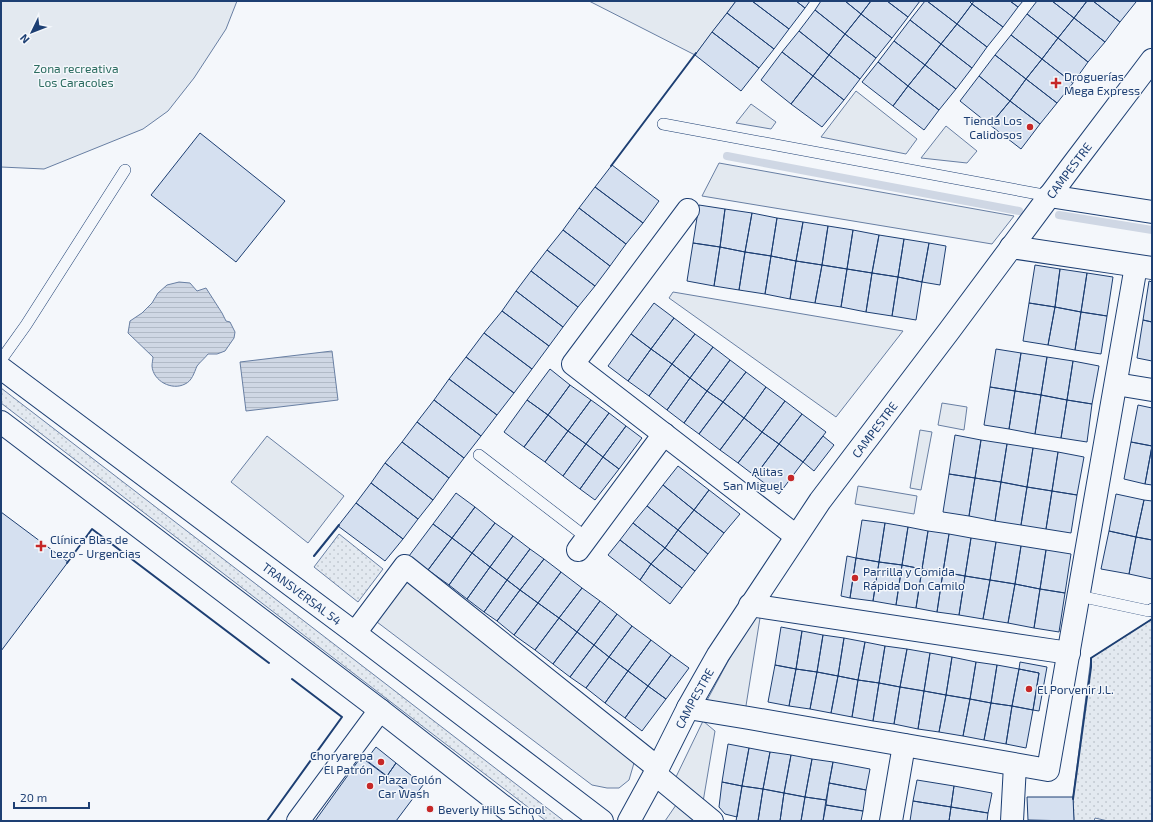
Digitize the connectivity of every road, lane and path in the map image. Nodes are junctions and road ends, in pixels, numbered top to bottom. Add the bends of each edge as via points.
1 (1152, 60) edge
2 (663, 124) dead end
3 (125, 170) dead end
4 (1049, 196) junction
5 (688, 210) dead end
6 (1152, 212) edge
7 (1011, 247) junction
8 (1144, 267) edge
9 (1, 360) edge
10 (1, 368) edge
11 (1116, 384) junction
12 (1152, 390) edge
13 (1, 422) edge
14 (664, 434) junction
15 (479, 455) dead end
16 (796, 536) junction
17 (582, 544) joint
18 (1079, 596) junction
19 (750, 605) junction
20 (1152, 609) edge
21 (355, 633) junction
22 (1069, 653) junction
23 (688, 708) junction
24 (380, 710) junction
25 (904, 745) junction
26 (1015, 765) junction
27 (657, 771) junction
28 (298, 821) edge
29 (522, 821) edge
30 (602, 821) edge
31 (629, 821) edge
32 (712, 821) edge
33 (891, 821) edge
34 (1012, 821) edge

1 - 4 street, CAMPESTRE
2 - 4 lane
3 - 9 lane
4 - 6 street
4 - 7 street, CAMPESTRE
5 - 14 street via 574,364
7 - 8 street
7 - 16 street, CAMPESTRE
8 - 11 street
10 - 21 street, TRANSVERSAL 54
11 - 12 street
11 - 18 street
13 - 24 street
14 - 16 street
14 - 17 street
15 - 17 lane
16 - 19 street, CAMPESTRE
18 - 20 lane via 1149,611
18 - 22 street
19 - 22 street
19 - 23 street, CAMPESTRE
21 - 27 street via 405,566
21 - 30 street, TRANSVERSAL 54
22 - 26 street via 1048,770
23 - 25 street
23 - 27 street, CAMPESTRE
24 - 28 street
24 - 29 street
25 - 26 street
25 - 33 street
26 - 34 street
27 - 31 street, CAMPESTRE
27 - 32 street

